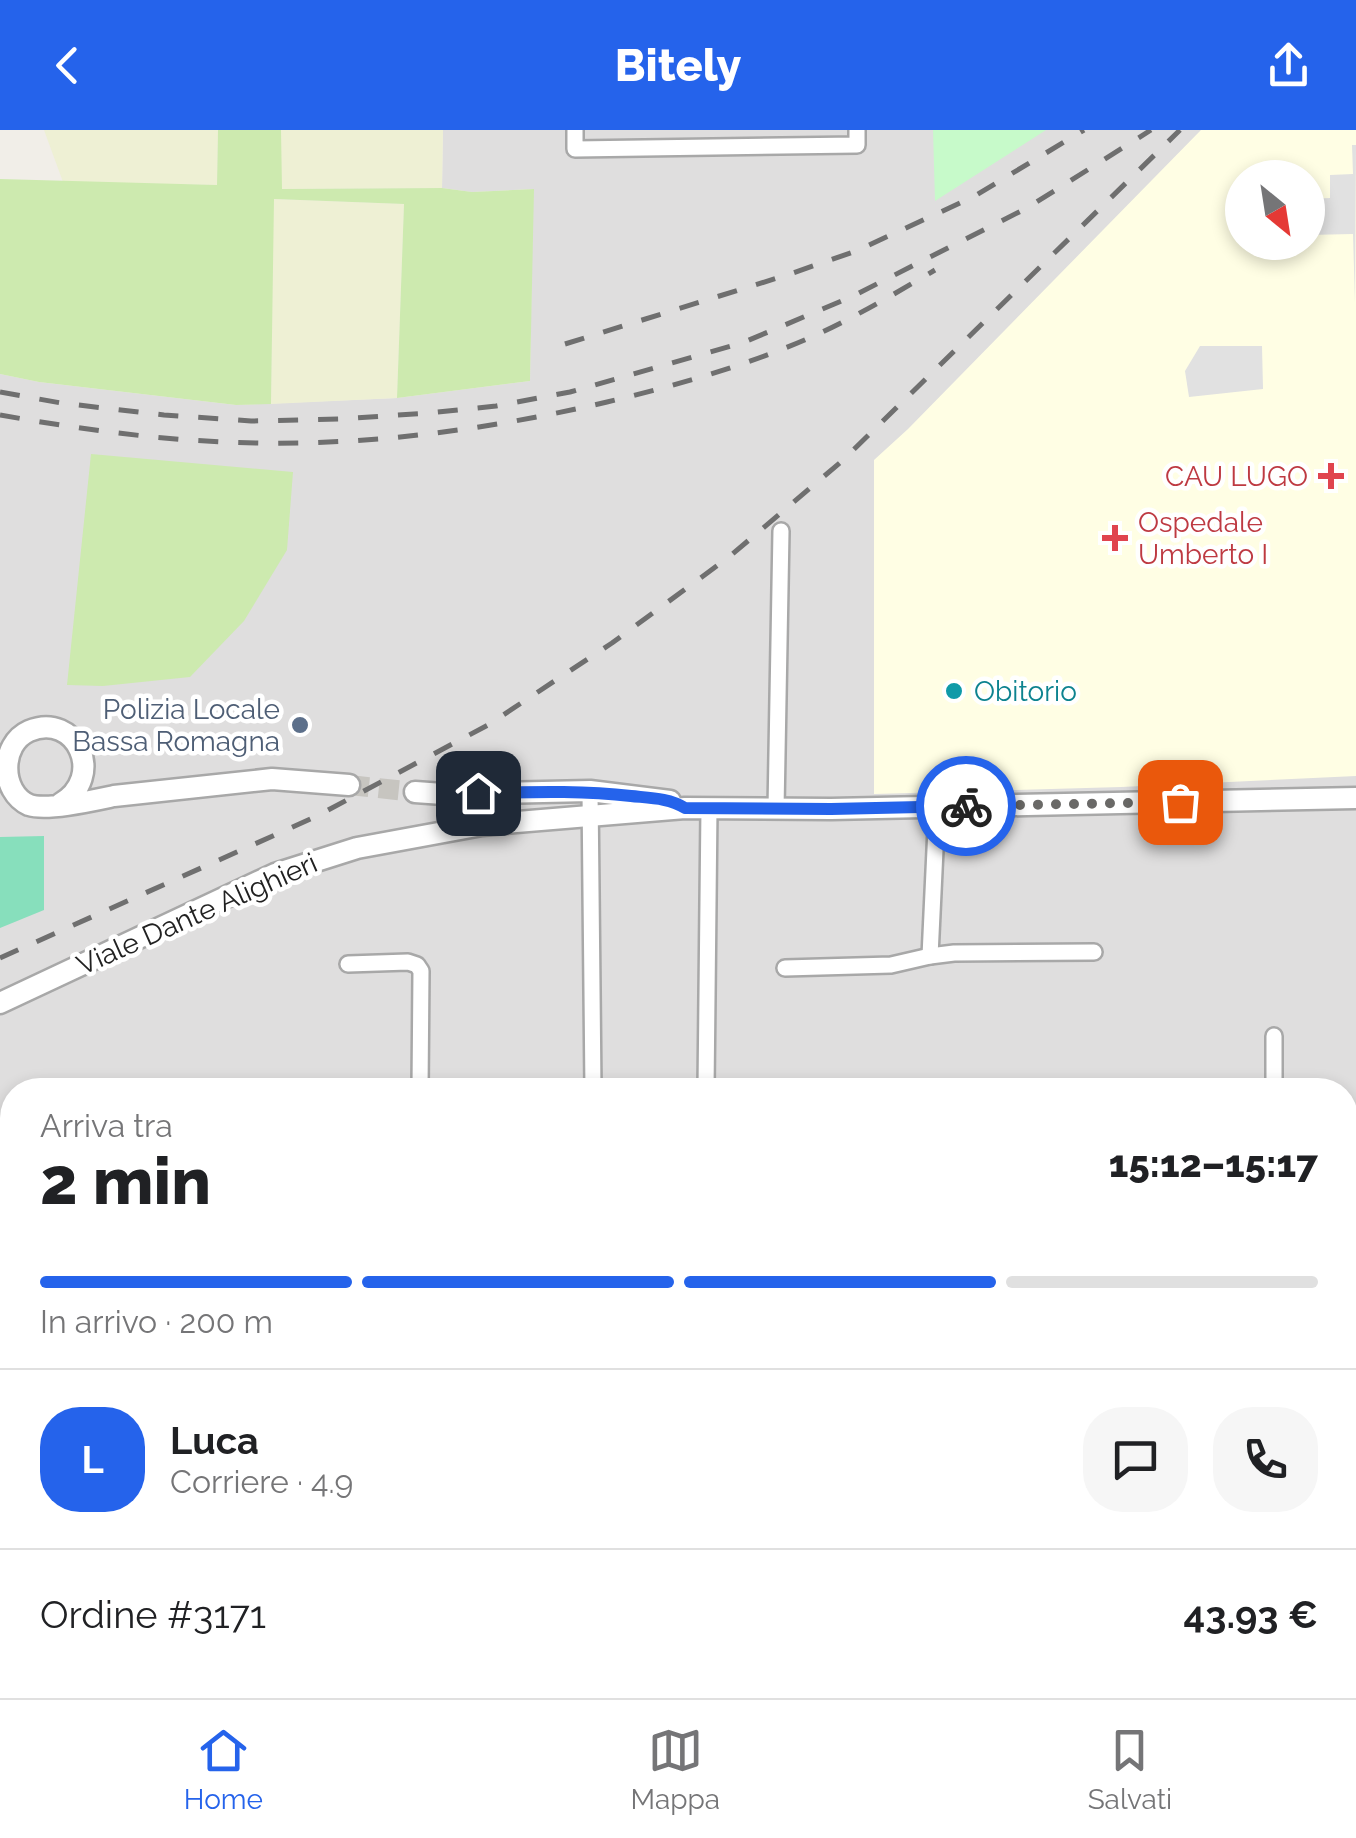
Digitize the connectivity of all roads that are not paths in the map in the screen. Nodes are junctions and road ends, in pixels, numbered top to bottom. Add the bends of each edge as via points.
1 (575, 130) edge
2 (715, 130) edge
3 (857, 138) edge
4 (716, 147) junction
5 (781, 530) dead end
6 (2, 776) edge
7 (82, 780) junction
8 (349, 785) tunnel mouth
9 (568, 791) junction
10 (415, 792) tunnel mouth
11 (590, 792) junction
12 (446, 794) junction
13 (114, 796) junction
14 (1356, 798) edge
15 (50, 806) junction
16 (937, 806) junction
17 (0, 808) edge
18 (685, 808) junction
19 (709, 808) junction
20 (776, 809) junction
21 (573, 816) junction
22 (1094, 952) dead end
23 (930, 956) junction
24 (348, 964) dead end
25 (786, 968) dead end
26 (0, 1003) edge
27 (1274, 1036) dead end
28 (420, 1078) edge
29 (592, 1078) edge
30 (706, 1078) edge
31 (1274, 1078) edge

1 - 4 street via 575,149
2 - 4 street
3 - 4 street
5 - 20 street
6 - 7 street via 14,741 46,728 78,746
6 - 15 street via 20,800
7 - 13 street
7 - 15 street via 74,794
8 - 13 street via 272,778
9 - 11 street
9 - 12 street
9 - 21 street
10 - 12 street
11 - 18 street via 659,798
11 - 21 street
12 - 21 street via 548,802
13 - 15 street
14 - 16 street, Viale Dante Alighieri
15 - 17 street
16 - 20 street, Viale Dante Alighieri
16 - 23 street
18 - 19 street, Viale Dante Alighieri
18 - 21 street, Viale Dante Alighieri
19 - 20 street, Viale Dante Alighieri
19 - 30 street
21 - 26 street, Viale Dante Alighieri via 482,825 311,862
21 - 29 street
22 - 23 street
23 - 25 street via 891,965
24 - 28 street via 408,962 422,971
27 - 31 street

